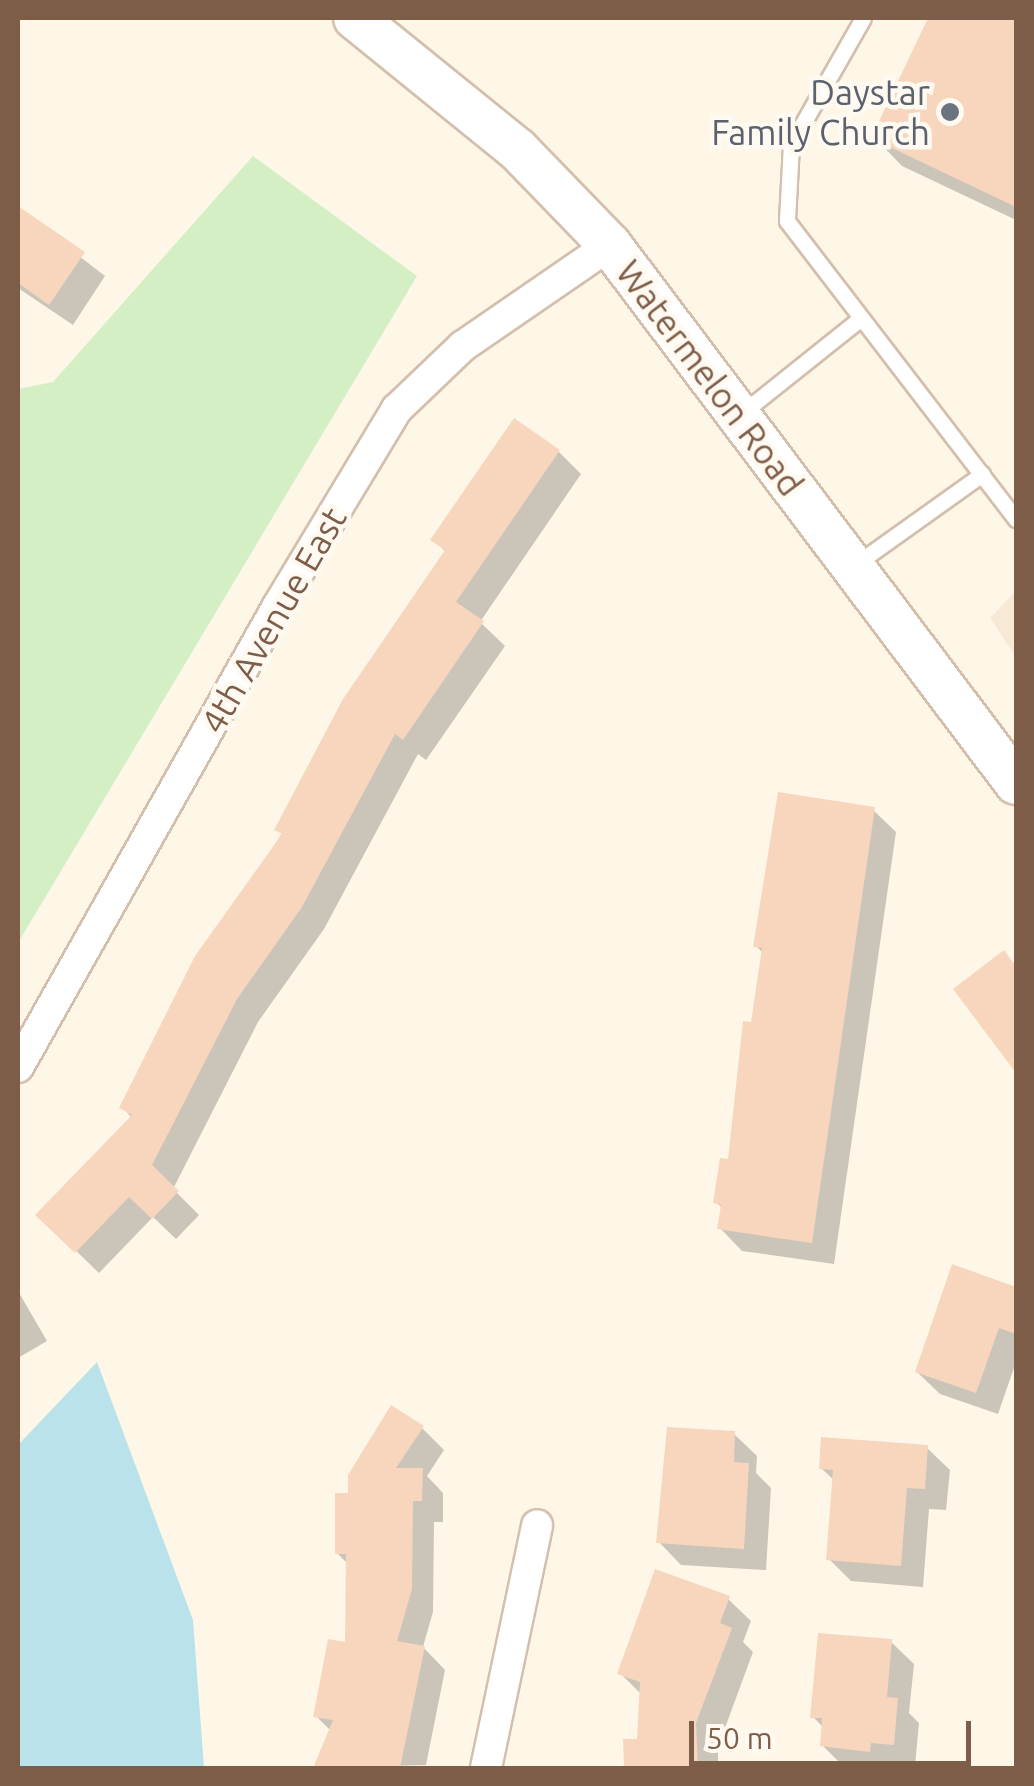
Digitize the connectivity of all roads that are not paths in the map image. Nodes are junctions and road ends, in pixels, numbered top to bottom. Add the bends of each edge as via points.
1 (355, 18) edge
2 (863, 18) edge
3 (610, 245) junction
4 (861, 318) junction
5 (738, 415) junction
6 (982, 474) junction
7 (1016, 520) edge
8 (853, 566) junction
9 (1016, 783) edge
10 (18, 1067) edge
11 (537, 1525) dead end
12 (486, 1768) edge

1 - 3 main road, Watermelon Road via 518,149
2 - 4 lane via 791,144 787,221
3 - 5 main road, Watermelon Road
3 - 10 street, 4th Avenue East via 463,346 397,410
4 - 5 lane
4 - 6 lane
5 - 8 main road, Watermelon Road
6 - 7 lane
6 - 8 lane
8 - 9 main road, Watermelon Road
11 - 12 street

